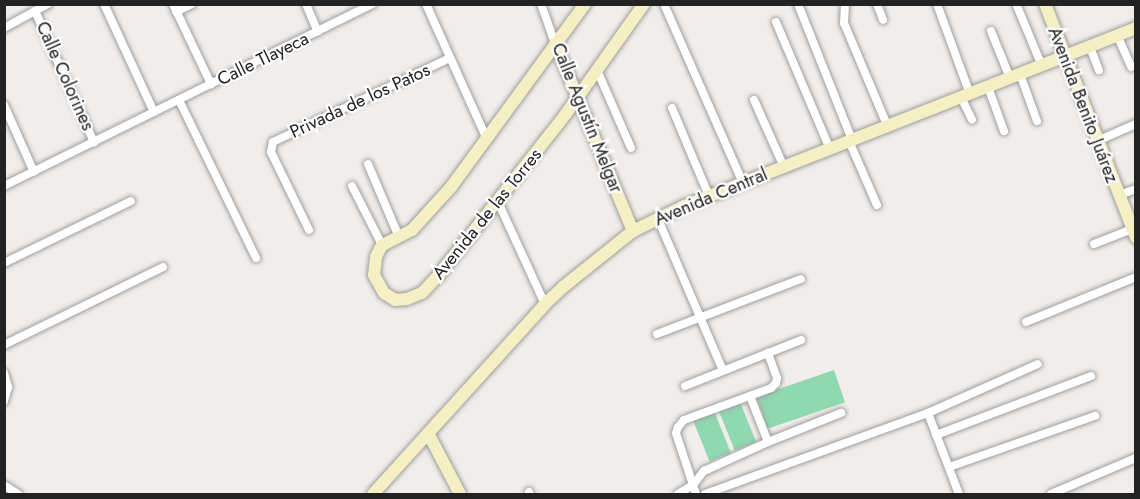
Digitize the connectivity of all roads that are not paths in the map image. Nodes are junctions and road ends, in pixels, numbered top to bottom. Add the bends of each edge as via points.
1 (48, 4) edge
2 (104, 4) edge
3 (192, 4) edge
4 (306, 4) edge
5 (426, 4) edge
6 (541, 4) edge
7 (585, 4) edge
8 (644, 4) edge
9 (664, 4) edge
10 (798, 4) edge
11 (845, 4) edge
12 (877, 4) edge
13 (937, 4) edge
14 (1045, 4) edge
15 (370, 5) edge
16 (1017, 6) dead end
17 (175, 8) edge
18 (35, 11) junction
19 (882, 21) dead end
20 (776, 22) dead end
21 (4, 28) edge
22 (1136, 28) edge
23 (991, 31) dead end
24 (318, 32) junction
25 (1117, 35) junction
26 (555, 43) junction
27 (1090, 47) junction
28 (1064, 57) junction
29 (450, 58) junction
30 (1042, 66) junction
31 (1131, 67) dead end
32 (597, 70) junction
33 (1099, 70) dead end
34 (1015, 76) junction
35 (212, 84) junction
36 (988, 87) junction
37 (966, 96) junction
38 (577, 97) junction
39 (179, 100) junction
40 (754, 100) dead end
41 (4, 105) edge
42 (672, 108) dead end
43 (154, 112) junction
44 (972, 120) dead end
45 (1037, 121) dead end
46 (1136, 124) edge
47 (888, 127) junction
48 (1004, 131) dead end
49 (486, 137) junction
50 (850, 141) junction
51 (1097, 141) junction
52 (94, 142) junction
53 (631, 148) dead end
54 (830, 149) junction
55 (368, 164) dead end
56 (784, 167) junction
57 (34, 171) junction
58 (743, 183) junction
59 (4, 186) edge
60 (352, 186) dead end
61 (1136, 189) edge
62 (1119, 195) junction
63 (709, 196) junction
64 (131, 201) dead end
65 (498, 202) junction
66 (877, 205) dead end
67 (658, 219) junction
68 (309, 231) dead end
69 (633, 231) junction
70 (1134, 234) edge
71 (399, 237) junction
72 (1094, 244) dead end
73 (382, 245) junction
74 (256, 258) dead end
75 (4, 263) edge
76 (163, 267) dead end
77 (1136, 277) edge
78 (801, 279) dead end
79 (545, 304) junction
80 (700, 316) junction
81 (1026, 322) dead end
82 (657, 334) dead end
83 (801, 340) dead end
84 (4, 345) edge
85 (768, 353) junction
86 (1038, 364) dead end
87 (723, 371) junction
88 (4, 373) edge
89 (1091, 376) dead end
90 (685, 386) dead end
91 (750, 396) junction
92 (4, 401) edge
93 (841, 413) dead end
94 (928, 413) junction
95 (1095, 416) dead end
96 (428, 433) junction
97 (936, 435) junction
98 (768, 441) junction
99 (1136, 458) edge
100 (949, 466) junction
101 (693, 485) junction
102 (5, 486) edge
103 (18, 495) edge
104 (373, 495) edge
105 (460, 495) edge
106 (678, 495) edge
107 (696, 495) edge
108 (705, 495) edge
109 (959, 495) edge
110 (1051, 495) edge

1 - 18 street
2 - 43 street
3 - 17 street
4 - 24 street
5 - 29 street
6 - 26 street, Calle Agustín Melgar
7 - 26 main road
8 - 32 main road, Avenida de las Torres
9 - 58 street
10 - 50 street
11 - 47 street via 844,22
12 - 19 street
13 - 37 street
14 - 28 main road, Avenida Benito Juárez
15 - 24 street, Calle Tlayeca
16 - 30 street
17 - 35 street
18 - 21 street
18 - 52 street, Calle Colorines
20 - 54 street
22 - 25 main road, Avenida Central
23 - 34 street
24 - 35 street, Calle Tlayeca
25 - 27 main road, Avenida Central
25 - 31 street
26 - 38 main road, Calle Agustín Melgar
26 - 49 main road
27 - 28 main road, Avenida Central
27 - 33 street
28 - 30 main road, Avenida Central
28 - 51 main road, Avenida Benito Juárez
29 - 49 street
29 - 68 street, Privada de los Patos via 271,145
30 - 34 main road, Avenida Central
32 - 38 main road, Avenida de las Torres
32 - 53 street
34 - 36 main road, Avenida Central
34 - 45 street
35 - 39 street, Calle Tlayeca
36 - 37 main road, Avenida Central
36 - 48 street
37 - 44 street
37 - 47 main road, Avenida Central
38 - 65 main road, Avenida de las Torres
38 - 69 main road, Calle Agustín Melgar
39 - 43 street, Calle Tlayeca
39 - 74 street
40 - 56 street
41 - 57 street
42 - 63 street
43 - 52 street, Calle Tlayeca
46 - 51 street
47 - 50 main road, Avenida Central
49 - 71 main road via 422,222
50 - 54 main road, Avenida Central
50 - 66 street
51 - 62 main road, Avenida Benito Juárez
52 - 57 street, Calle Tlayeca
54 - 56 main road, Avenida Central
55 - 71 street
56 - 58 main road, Avenida Central
57 - 59 street, Calle Tlayeca
58 - 63 main road, Avenida Central
60 - 73 street
61 - 62 street
62 - 70 main road, Avenida Benito Juárez
63 - 67 main road, Avenida Central
64 - 75 street
65 - 73 main road, Avenida de las Torres via 438,276 422,293 406,300 395,300 384,293 374,275
65 - 79 street
67 - 69 main road, Avenida Central
67 - 80 street
69 - 79 main road, Avenida Central
70 - 72 street
71 - 73 main road
76 - 84 street
77 - 81 street
78 - 80 street
79 - 96 main road, Avenida Central
80 - 82 street
80 - 87 street
83 - 85 street
85 - 87 street
85 - 91 street via 776,383
86 - 94 street
87 - 90 street
88 - 92 street via 8,387
89 - 97 street
91 - 98 street
91 - 101 street via 684,420 678,427 676,433
93 - 98 street
94 - 97 street
94 - 108 street
95 - 100 street
96 - 104 main road, Avenida Central
96 - 105 main road
97 - 100 street
98 - 101 street via 704,471
99 - 110 street
100 - 109 street
101 - 106 street
101 - 107 street
102 - 103 street

